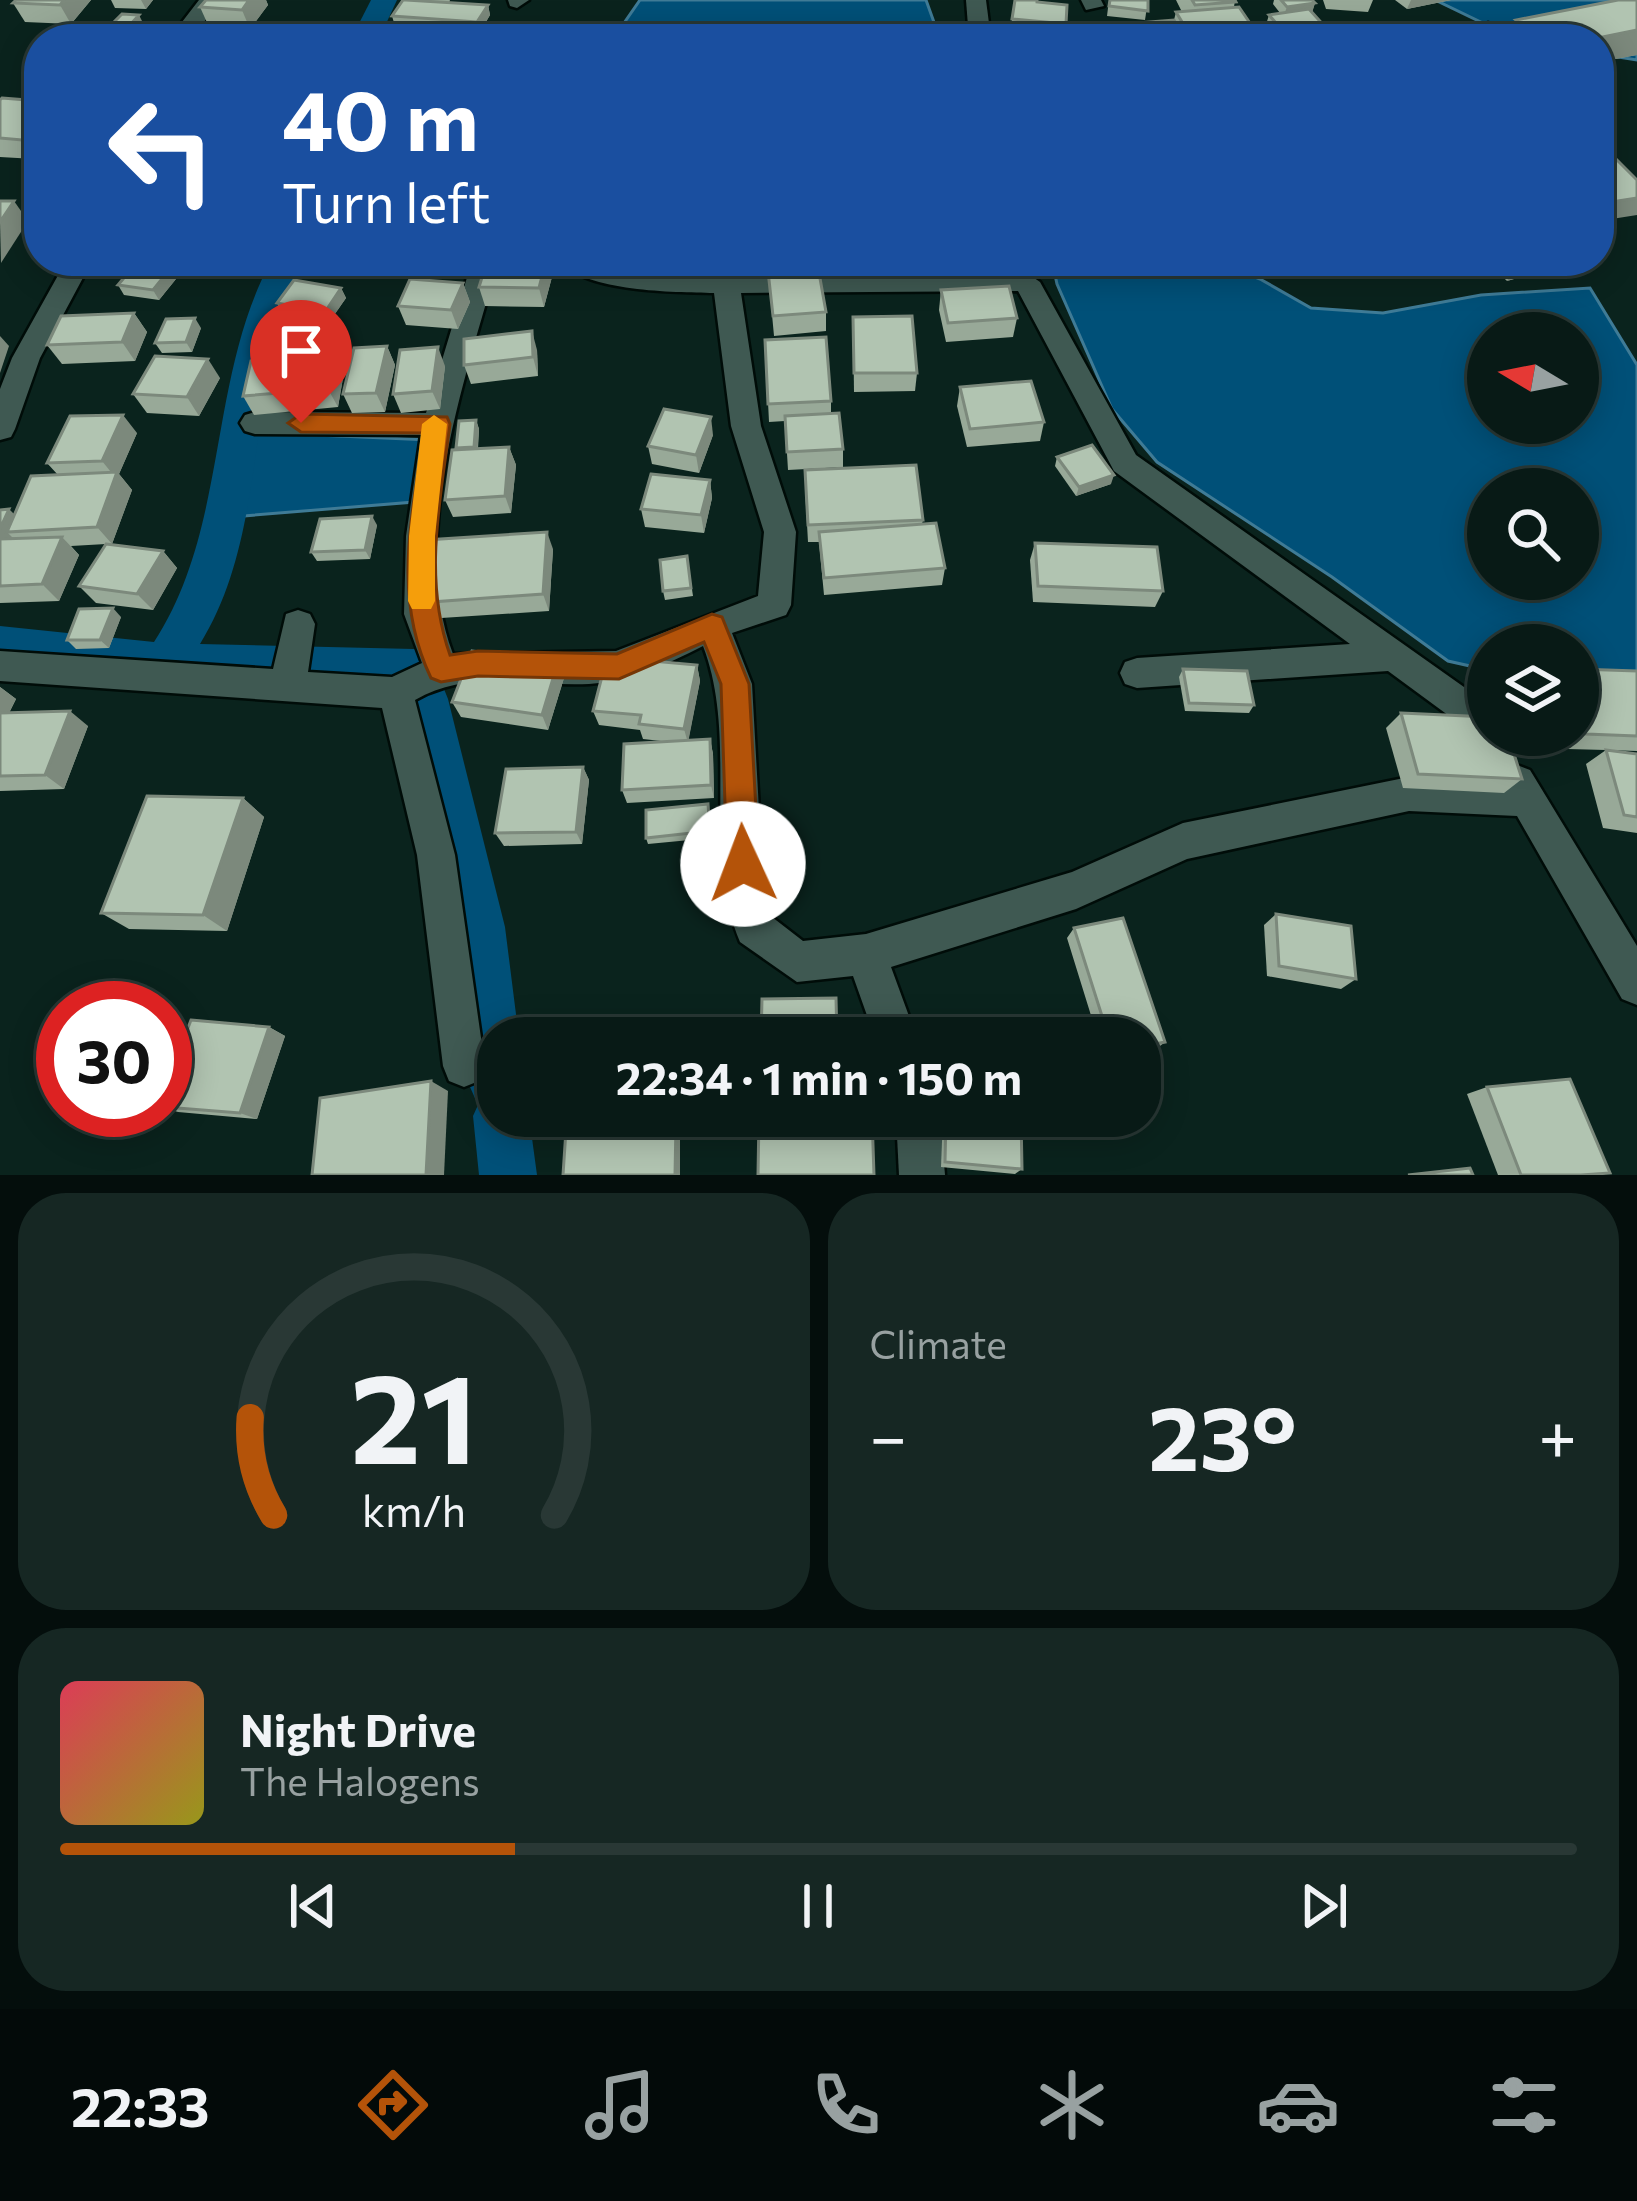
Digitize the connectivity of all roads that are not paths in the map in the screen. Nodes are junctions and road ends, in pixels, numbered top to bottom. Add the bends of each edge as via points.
1 (71, 276) edge
2 (481, 276) edge
3 (620, 276) edge
4 (942, 276) edge
5 (1027, 276) edge
6 (726, 285) junction
7 (255, 423) dead end
8 (438, 424) junction
9 (0, 429) edge
10 (298, 624) dead end
11 (712, 626) junction
12 (1394, 656) junction
13 (0, 666) edge
14 (441, 669) junction
15 (1136, 673) dead end
16 (288, 685) junction
17 (396, 693) junction
18 (1467, 709) edge
19 (1508, 756) edge
20 (1524, 799) junction
21 (866, 954) junction
22 (1637, 984) edge
23 (888, 1017) edge
24 (464, 1066) dead end
25 (919, 1137) edge
26 (922, 1175) edge

1 - 9 street via 26,358
2 - 8 street
3 - 6 street
4 - 6 street
5 - 12 street via 1126,464
6 - 11 street via 746,426 780,532 775,605
7 - 8 street
8 - 14 street via 422,536 422,614
10 - 16 street
11 - 14 street via 619,666
11 - 21 street via 735,684 754,928 796,962
12 - 15 street
12 - 18 street
13 - 16 street
14 - 17 street
16 - 17 street
17 - 24 street via 436,855
19 - 20 street
20 - 21 street via 1409,794 1183,841 1076,890
20 - 22 street
21 - 23 street
25 - 26 street

